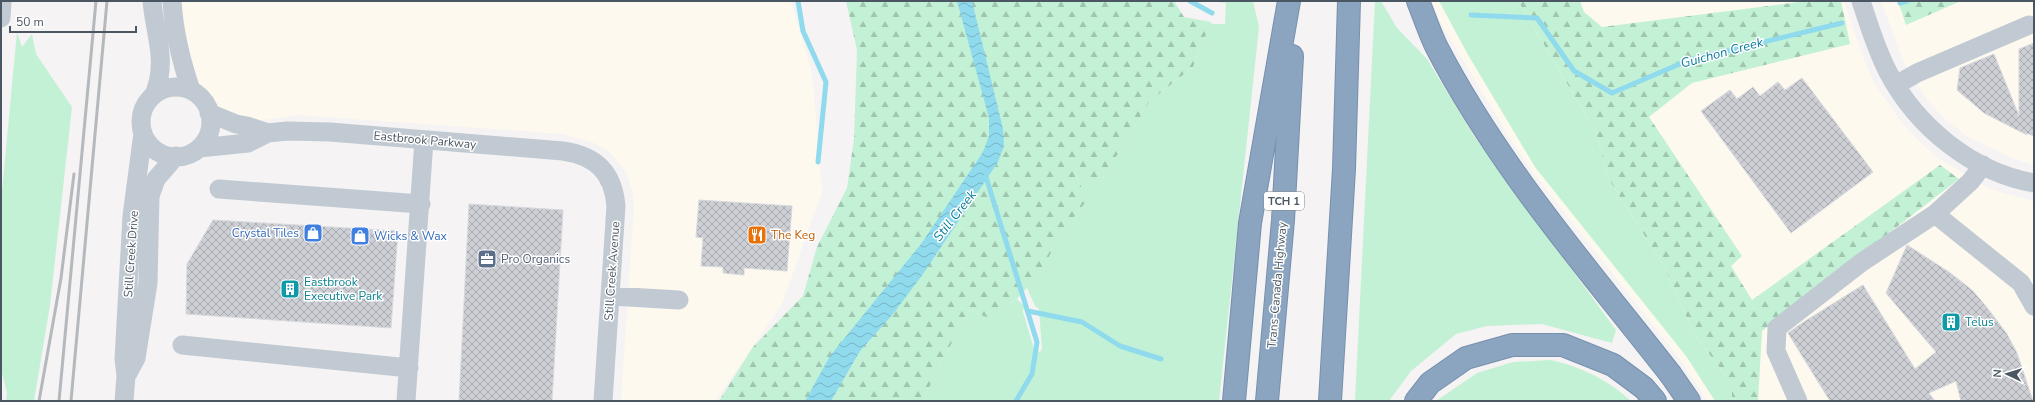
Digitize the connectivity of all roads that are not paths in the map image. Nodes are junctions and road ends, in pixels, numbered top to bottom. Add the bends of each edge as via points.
1 (2, 1) edge
2 (152, 1) edge
3 (172, 1) edge
4 (1289, 1) edge
5 (1294, 1) edge
6 (1349, 1) edge
7 (1418, 1) edge
8 (1860, 1) edge
9 (1, 18) edge
10 (2029, 25) dead end
11 (1896, 85) junction
12 (191, 90) junction
13 (154, 95) junction
14 (209, 113) junction
15 (143, 133) junction
16 (268, 133) junction
17 (424, 140) junction
18 (199, 148) junction
19 (582, 155) joint
20 (176, 156) junction
21 (1983, 165) junction
22 (2034, 183) edge
23 (219, 189) dead end
24 (420, 204) junction
25 (1935, 214) junction
26 (611, 296) junction
27 (679, 300) dead end
28 (2034, 306) edge
29 (182, 345) dead end
30 (409, 368) junction
31 (126, 376) junction
32 (124, 401) edge
33 (406, 401) edge
34 (603, 401) edge
35 (1234, 401) edge
36 (1267, 401) edge
37 (1330, 401) edge
38 (1416, 401) edge
39 (1655, 401) edge
40 (1689, 401) edge
41 (1798, 401) edge

1 - 9 street
2 - 13 street, Still Creek Drive via 162,58
3 - 12 street via 180,57
4 - 35 highway via 1250,223
5 - 36 highway, Trans-Canada Highway / TCH 1 via 1283,220
6 - 37 highway via 1344,169
7 - 40 highway via 1436,45 1481,124 1540,207
8 - 11 street via 1874,43
10 - 11 street via 1917,73
11 - 21 street via 1912,109 1932,130
12 - 13 street via 172,87
12 - 14 street via 203,100
13 - 15 street, Still Creek Drive via 144,108
14 - 16 street, Eastbrook Parkway
14 - 18 street via 209,132
15 - 20 street via 155,150 167,156
15 - 31 street, Still Creek Drive via 132,216 124,359
16 - 17 street, Eastbrook Parkway via 330,132
16 - 18 street, Eastbrook Parkway via 248,143
17 - 19 street, Eastbrook Parkway via 563,151
17 - 24 street
18 - 20 street via 188,154
19 - 26 street, Still Creek Avenue via 603,170 615,197
20 - 31 street, Still Creek Drive via 156,179 150,196 148,283 136,358
21 - 22 street
21 - 25 street via 1971,181
23 - 24 street
24 - 30 street
25 - 28 street via 2021,283
25 - 41 street via 1862,262 1777,328 1776,351
26 - 27 street
26 - 34 street, Still Creek Avenue
29 - 30 street
30 - 33 street
31 - 32 street, Still Creek Drive
38 - 39 highway via 1430,383 1466,358 1512,345 1563,345 1613,365 1644,388

